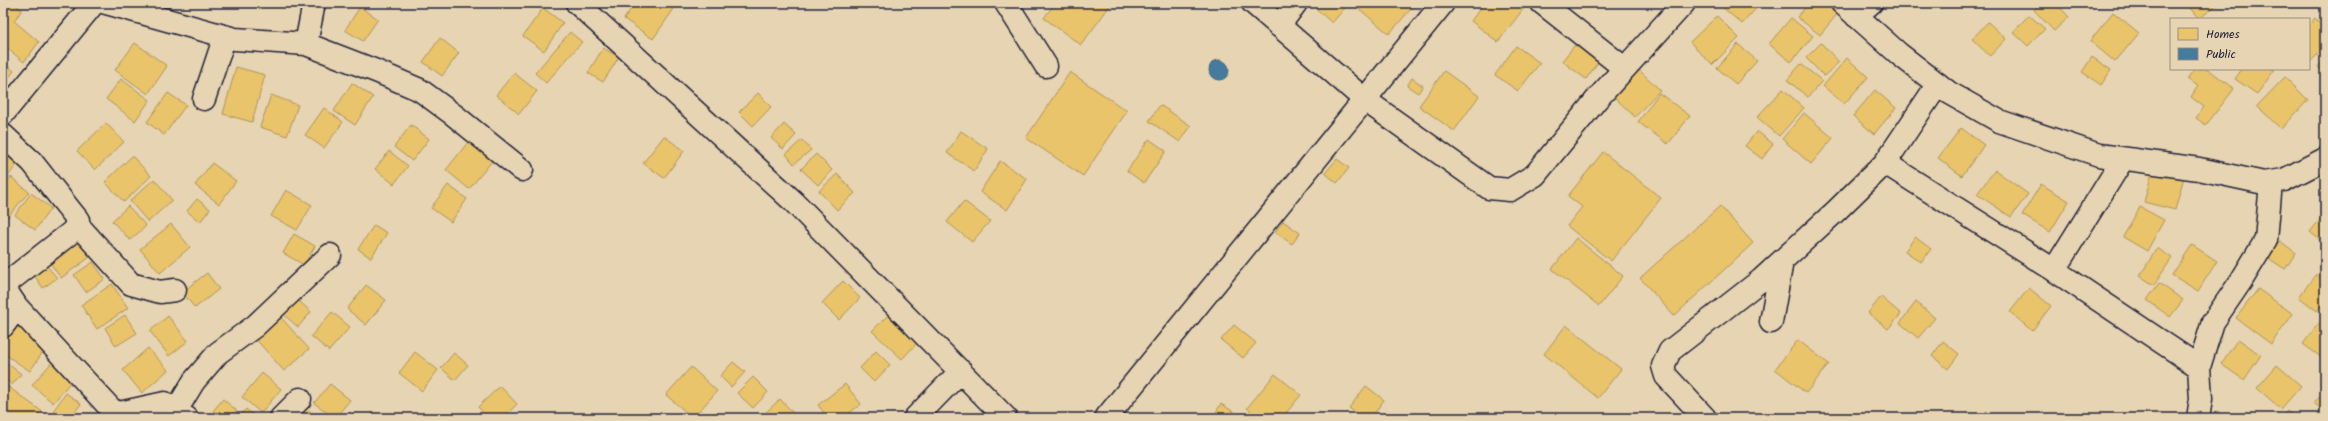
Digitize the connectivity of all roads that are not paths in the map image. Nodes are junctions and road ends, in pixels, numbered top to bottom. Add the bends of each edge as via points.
1 (94, 3) edge
2 (106, 3) edge
3 (314, 3) edge
4 (577, 3) edge
5 (1006, 3) edge
6 (1253, 3) edge
7 (1296, 3) edge
8 (1443, 3) edge
9 (1542, 3) edge
10 (1684, 3) edge
11 (1856, 7) edge
12 (1278, 26) junction
13 (226, 36) junction
14 (306, 44) junction
15 (1046, 66) dead end
16 (1624, 68) junction
17 (1938, 84) junction
18 (204, 99) dead end
19 (1365, 100) junction
20 (3, 114) edge
21 (3, 135) edge
22 (2123, 159) junction
23 (2325, 159) edge
24 (1885, 162) junction
25 (522, 170) dead end
26 (2271, 182) junction
27 (77, 224) junction
28 (330, 255) dead end
29 (1782, 261) junction
30 (2054, 270) junction
31 (3, 287) edge
32 (175, 290) dead end
33 (17, 307) junction
34 (1771, 322) dead end
35 (3, 326) edge
36 (2199, 367) junction
37 (960, 371) junction
38 (300, 399) dead end
39 (182, 414) edge
40 (281, 418) edge
41 (914, 418) edge
42 (1006, 418) edge
43 (1106, 418) edge
44 (1705, 418) edge
45 (2198, 418) edge

1 - 20 street
2 - 13 street
3 - 14 street
4 - 37 street via 794,202
5 - 15 street
6 - 12 street
7 - 12 street
8 - 19 street
9 - 16 street
10 - 16 street
11 - 17 street via 1899,54
12 - 19 street
13 - 14 street
13 - 18 street
14 - 25 street via 420,90
16 - 19 street via 1535,175 1510,190 1489,188
17 - 22 street via 1999,122 2099,156
17 - 24 street
19 - 43 street
21 - 27 street via 32,162 75,214
22 - 26 street via 2199,169 2264,183
22 - 30 street
23 - 26 street via 2284,180
24 - 29 street
24 - 30 street
26 - 36 street via 2266,240 2213,322
27 - 31 street via 72,231
27 - 32 street via 131,284 160,292
28 - 39 street via 255,326 218,353 194,381
29 - 34 street
29 - 44 street via 1762,280 1670,351 1662,366 1666,376
30 - 36 street
31 - 33 street
33 - 35 street
33 - 39 street via 111,409 119,413 165,403
36 - 45 street via 2201,399
37 - 41 street
37 - 42 street
38 - 40 street

